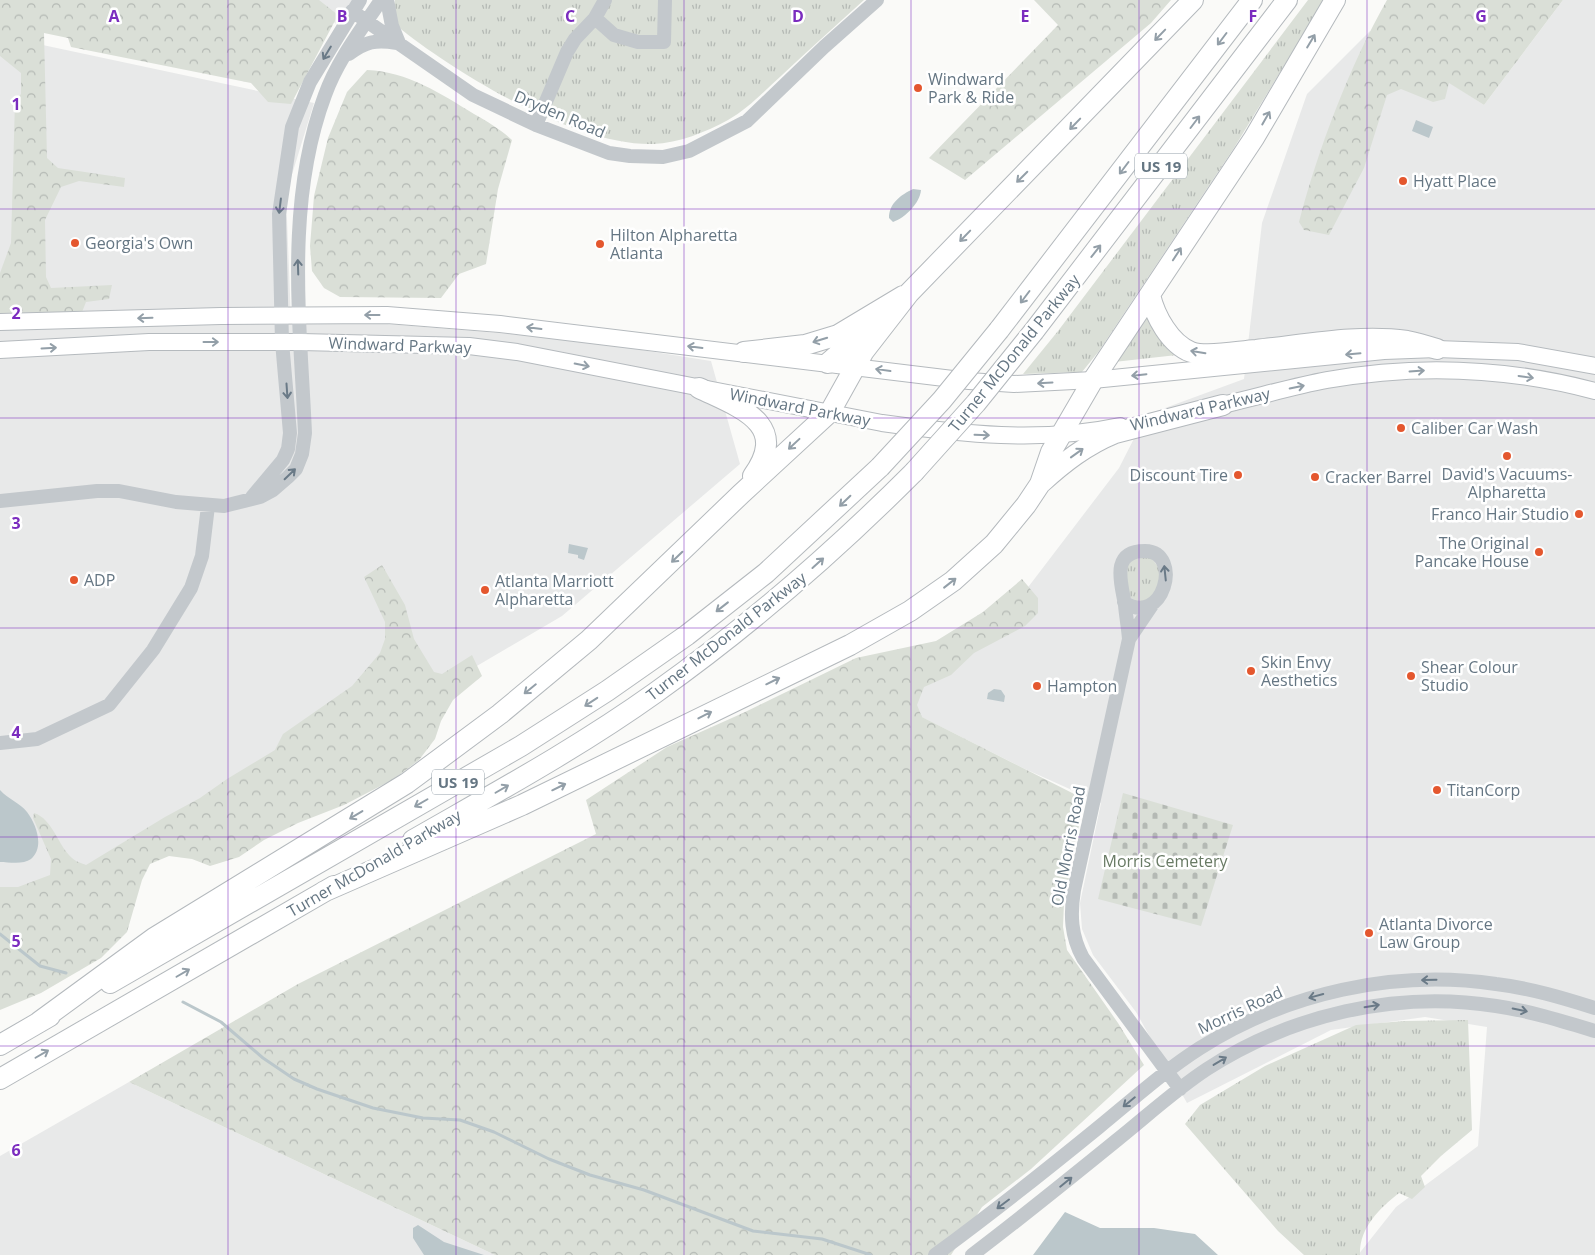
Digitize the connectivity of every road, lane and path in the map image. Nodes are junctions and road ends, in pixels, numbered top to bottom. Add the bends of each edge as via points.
1 (381, 0) edge
2 (387, 0) edge
3 (605, 0) edge
4 (666, 0) edge
5 (877, 0) edge
6 (1194, 0) edge
7 (1252, 0) edge
8 (1287, 0) edge
9 (1335, 0) edge
10 (356, 6) edge
11 (595, 18) junction
12 (367, 20) junction
13 (399, 43) junction
14 (342, 60) junction
15 (536, 125) junction
16 (909, 293) junction
17 (1150, 295) junction
18 (281, 316) junction
19 (300, 316) junction
20 (887, 321) junction
21 (0, 322) edge
22 (282, 342) junction
23 (301, 342) junction
24 (1437, 349) junction
25 (1479, 349) junction
26 (0, 350) edge
27 (744, 352) junction
28 (828, 363) junction
29 (855, 366) junction
30 (1595, 366) edge
31 (1477, 372) junction
32 (1093, 380) junction
33 (699, 388) junction
34 (1595, 391) edge
35 (1223, 405) junction
36 (830, 412) junction
37 (1061, 434) junction
38 (1040, 484) junction
39 (741, 494) junction
40 (250, 499) junction
41 (0, 501) edge
42 (208, 506) junction
43 (1124, 602) junction
44 (1152, 605) junction
45 (1129, 639) junction
46 (0, 743) edge
47 (323, 892) junction
48 (1595, 1008) edge
49 (39, 1022) junction
50 (1595, 1031) edge
51 (0, 1045) edge
52 (1167, 1071) junction
53 (0, 1079) edge
54 (1180, 1089) junction
55 (935, 1255) edge
56 (972, 1255) edge

1 - 12 street
2 - 13 street
3 - 11 street
4 - 11 street via 664,42 638,42 614,35
5 - 15 street, Dryden Road via 747,121 689,151 663,157 609,153
6 -> 16 highway
7 -> 49 highway, Turner McDonald Parkway / US 19, bridge via 1000,330 942,400 880,467 766,573 687,635 520,746
47 -> 8 highway, Turner McDonald Parkway / US 19, bridge via 540,767 654,694 766,609 858,528 976,403
17 -> 9 highway via 1254,138
10 - 12 street, Dryden Road
10 -> 18 street via 310,82 292,127 279,214
11 - 15 street via 567,52
12 - 13 street, Dryden Road
12 - 14 street
13 - 14 street via 373,41 361,45
13 - 15 street, Dryden Road via 473,95
19 -> 14 street via 298,256 306,168 325,93
16 - 20 highway
16 -> 27 highway via 838,335 805,345
24 -> 17 highway via 1408,341 1365,340 1222,353 1191,352 1165,328
17 - 32 highway
18 - 19 main road, Windward Parkway
18 -> 21 main road, Windward Parkway
18 - 22 street
19 - 23 street
27 -> 19 main road, Windward Parkway via 500,324 387,315
20 - 28 highway via 863,333
20 - 29 highway
22 - 23 main road, Windward Parkway
26 -> 22 main road, Windward Parkway via 149,342
22 -> 40 street via 290,433 288,449 274,473
23 -> 33 main road, Windward Parkway via 479,347
40 -> 23 street via 273,490 296,469 302,454 305,433
24 - 25 main road, Windward Parkway
24 -> 32 main road, Windward Parkway via 1384,351
25 - 30 main road, Windward Parkway via 1518,352
25 - 31 main road
27 - 28 main road, Windward Parkway
28 - 29 main road, Windward Parkway
32 -> 29 main road, Windward Parkway via 1014,384
29 - 36 highway
31 -> 34 main road, Windward Parkway via 1563,382
35 -> 31 main road, Windward Parkway via 1369,374 1431,370
32 - 37 highway
33 - 36 main road, Windward Parkway
33 - 39 highway via 745,410 759,422 765,435 765,452 760,467
35 - 37 main road, Windward Parkway via 1113,428
38 -> 35 highway via 1075,453 1099,439
36 -> 37 main road, Windward Parkway via 882,423 979,436
36 -> 39 highway
37 - 38 highway
47 -> 38 highway via 522,805 889,624 932,597 974,563 1013,522
39 -> 49 highway via 589,640 436,763 154,938
40 - 42 street via 224,506
41 - 42 street via 98,490
42 - 46 street via 202,556 190,588 153,650 109,705 37,739
43 - 44 street via 1140,608
44 -> 43 street, Old Morris Road via 1162,593 1167,576 1161,559 1151,552 1136,552 1123,562 1119,578
43 - 45 street, Old Morris Road
44 - 45 street, Old Morris Road
45 - 52 street, Old Morris Road via 1074,890 1072,920 1075,940 1083,958
53 -> 47 highway, Turner McDonald Parkway / US 19
48 -> 52 street, Morris Road via 1489,983 1433,980 1380,983 1317,996 1259,1017 1214,1040
49 - 51 highway, Turner McDonald Parkway / US 19
54 -> 50 street via 1233,1053 1281,1030 1333,1014 1386,1004 1431,1001 1487,1004
52 - 54 street, Old Morris Road
52 -> 55 street, Morris Road via 1023,1189
56 -> 54 street

